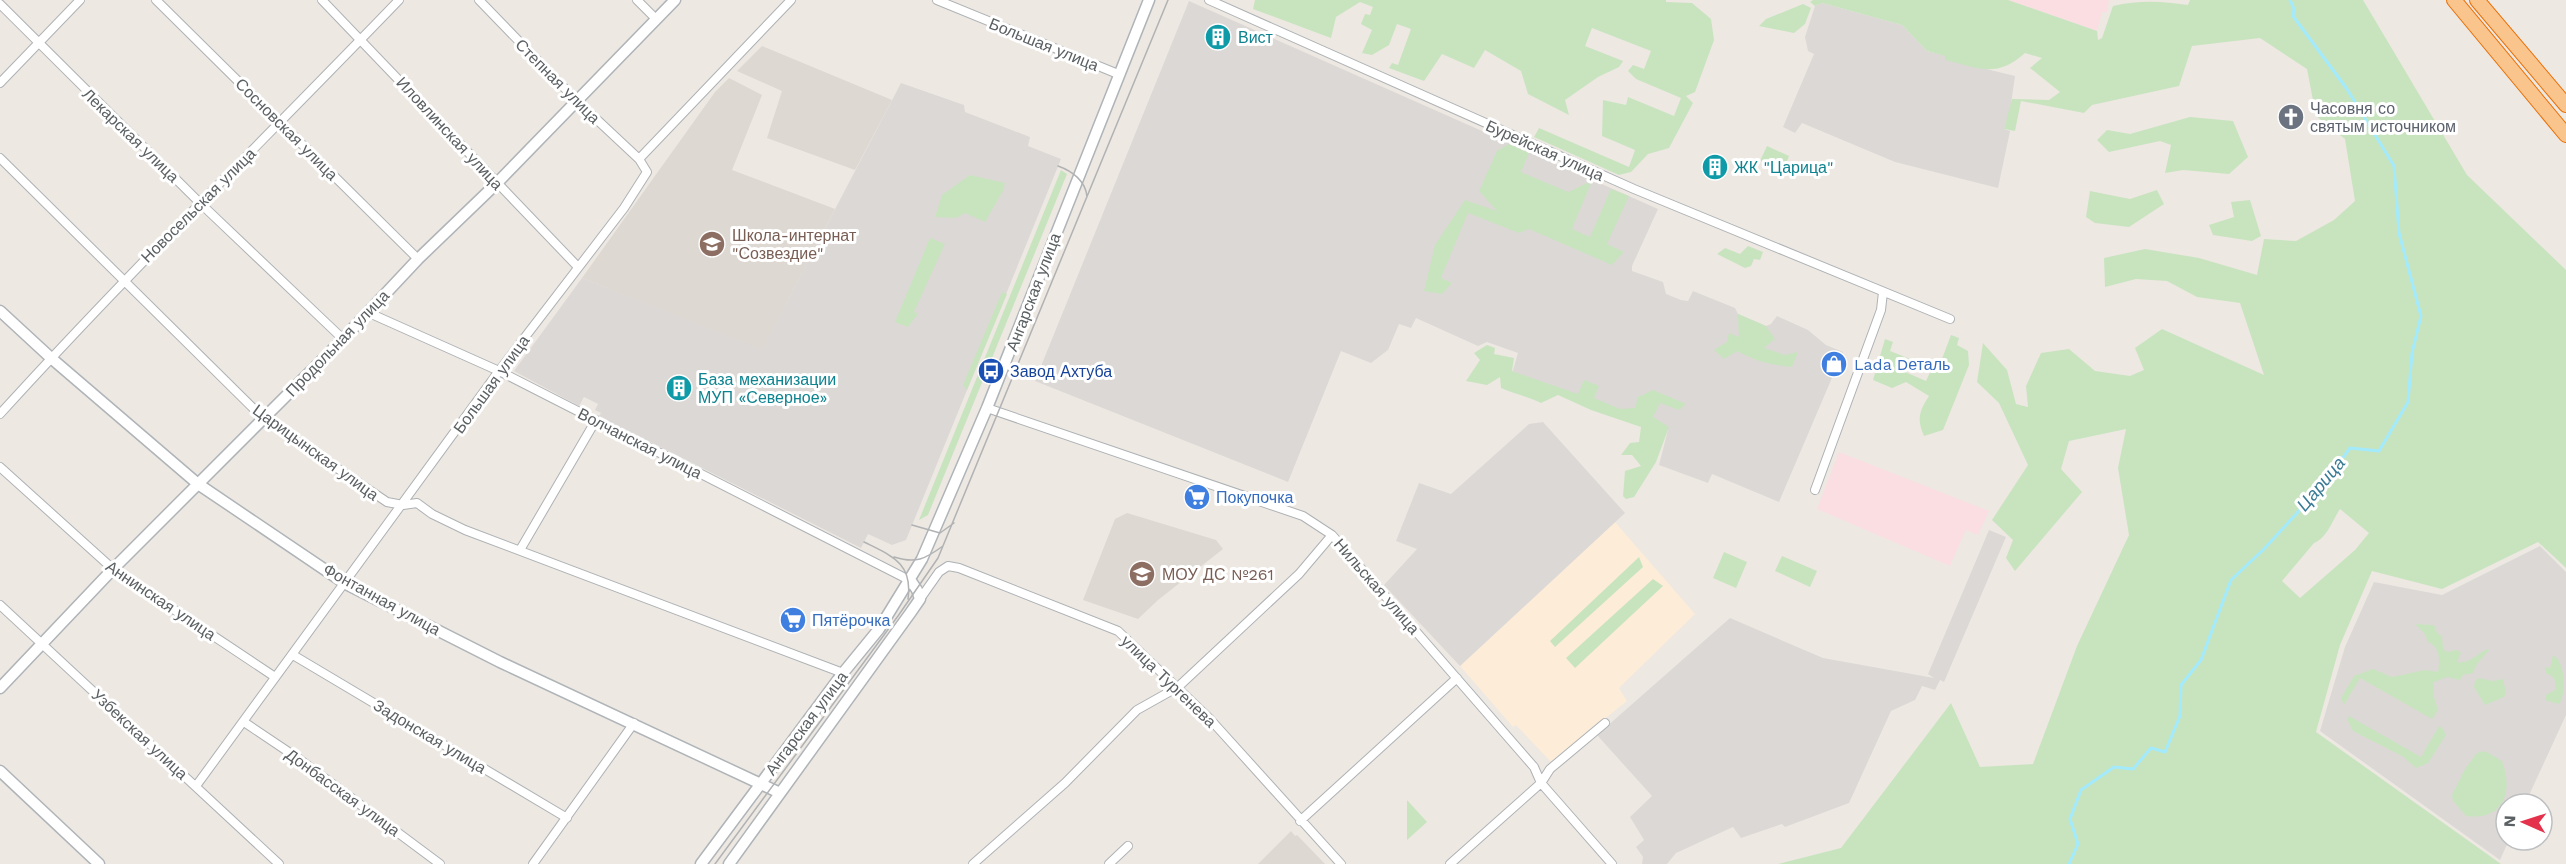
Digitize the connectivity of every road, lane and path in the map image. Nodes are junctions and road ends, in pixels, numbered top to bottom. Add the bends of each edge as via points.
1 (80, 0) edge
2 (156, 0) edge
3 (322, 0) edge
4 (399, 0) edge
5 (479, 0) edge
6 (637, 0) edge
7 (675, 0) edge
8 (791, 0) edge
9 (937, 0) edge
10 (1149, 0) edge
11 (1209, 0) edge
12 (2454, 0) edge
13 (2477, 0) edge
14 (0, 4) edge
15 (656, 20) junction
16 (362, 39) junction
17 (38, 44) junction
18 (1118, 74) junction
19 (0, 83) edge
20 (577, 101) junction
21 (2566, 105) edge
22 (281, 122) junction
23 (2566, 135) edge
24 (0, 158) edge
25 (639, 159) junction
26 (497, 183) junction
27 (199, 202) junction
28 (418, 259) junction
29 (578, 267) junction
30 (124, 280) junction
31 (1883, 292) junction
32 (0, 311) edge
33 (367, 312) junction
34 (1950, 319) dead end
35 (343, 339) junction
36 (51, 358) junction
37 (499, 371) junction
38 (987, 408) junction
39 (0, 414) edge
40 (263, 418) junction
41 (596, 420) junction
42 (0, 467) edge
43 (198, 484) junction
44 (1815, 490) dead end
45 (403, 505) junction
46 (1332, 535) junction
47 (520, 550) junction
48 (113, 569) junction
49 (346, 584) junction
50 (918, 590) junction
51 (0, 604) edge
52 (44, 643) junction
53 (293, 655) junction
54 (843, 673) junction
55 (275, 677) junction
56 (1457, 678) junction
57 (1178, 687) junction
58 (0, 688) edge
59 (244, 722) junction
60 (634, 723) junction
61 (1605, 723) dead end
62 (0, 771) edge
63 (761, 783) junction
64 (1541, 783) junction
65 (196, 786) junction
66 (780, 793) junction
67 (567, 818) junction
68 (1300, 821) junction
69 (1128, 846) dead end
70 (99, 864) edge
71 (279, 864) edge
72 (440, 864) edge
73 (534, 864) edge
74 (701, 864) edge
75 (729, 864) edge
76 (973, 864) edge
77 (1109, 864) edge
78 (1341, 864) edge
79 (1450, 864) edge
80 (1612, 864) edge

1 - 17 street
2 - 22 street, Сосновская улица
3 - 16 street, Иловлинская улица
4 - 16 street, Новосельская улица
5 - 20 street, Степная улица
6 - 15 street
7 - 15 main road, Продольная улица
8 - 25 street
9 - 18 street, Большая улица
10 - 18 main road, Ангарская улица
11 - 31 street, Бурейская улица via 1634,189
12 - 23 highway
13 - 21 highway
14 - 17 street, Лекарская улица
15 - 20 main road, Продольная улица
16 - 22 street, Новосельская улица
16 - 26 street, Иловлинская улица
17 - 19 street
17 - 27 street, Лекарская улица
18 - 38 main road, Ангарская улица
20 - 25 street, Степная улица
20 - 26 main road, Продольная улица
22 - 27 street, Новосельская улица
22 - 28 street, Сосновская улица
24 - 30 street, Царицынская улица
25 - 29 street, Большая улица via 647,172
26 - 28 main road, Продольная улица
26 - 29 street, Иловлинская улица
27 - 30 street, Новосельская улица
27 - 35 street, Лекарская улица
28 - 33 main road, Продольная улица
29 - 37 street, Большая улица
30 - 36 street, Новосельская улица
30 - 40 street, Царицынская улица
31 - 34 street, Бурейская улица
31 - 44 street via 1881,310
32 - 36 main road, Фонтанная улица
33 - 35 main road, Продольная улица
33 - 37 street, Волчанская улица
35 - 40 main road, Продольная улица
36 - 39 street, Новосельская улица
36 - 43 main road, Фонтанная улица
37 - 41 street, Волчанская улица
37 - 45 street, Большая улица
38 - 46 street, Нильская улица via 1304,516
38 - 50 main road, Ангарская улица
40 - 43 main road, Продольная улица
40 - 45 street, Царицынская улица via 387,502
41 - 47 street
41 - 50 street, Волчанская улица
42 - 48 street, Аннинская улица
43 - 48 main road, Продольная улица
43 - 49 main road, Фонтанная улица
45 - 47 street, Царицынская улица via 417,502 432,514
45 - 49 street, Большая улица
46 - 56 street, Нильская улица
46 - 57 street via 1299,574
47 - 54 street, Царицынская улица
48 - 52 main road, Продольная улица
48 - 55 street, Аннинская улица
49 - 53 street, Большая улица
49 - 60 main road, Фонтанная улица via 500,662
50 - 54 main road, Ангарская улица
50 - 57 street, улица Тургенева via 948,566 959,568 1118,632
50 - 66 main road, Ангарская улица
51 - 52 street, Узбекская улица
52 - 58 main road, Продольная улица
52 - 65 street, Узбекская улица
53 - 55 street, Большая улица
53 - 67 street, Задонская улица
54 - 63 main road, Ангарская улица
55 - 59 street, Большая улица
56 - 64 street, Нильская улица via 1534,767
56 - 68 street
57 - 68 street, улица Тургенева
57 - 76 street via 1137,710 1065,783
59 - 65 street, Большая улица
59 - 72 street, Донбасская улица
60 - 63 main road, Фонтанная улица
60 - 67 street
61 - 64 street via 1550,769
62 - 70 main road
63 - 66 main road, Фонтанная улица
63 - 74 main road, Ангарская улица
64 - 79 street
64 - 80 street, Нильская улица
65 - 71 street, Узбекская улица
66 - 75 main road, Ангарская улица
67 - 73 street
68 - 78 street, улица Тургенева
69 - 77 street

